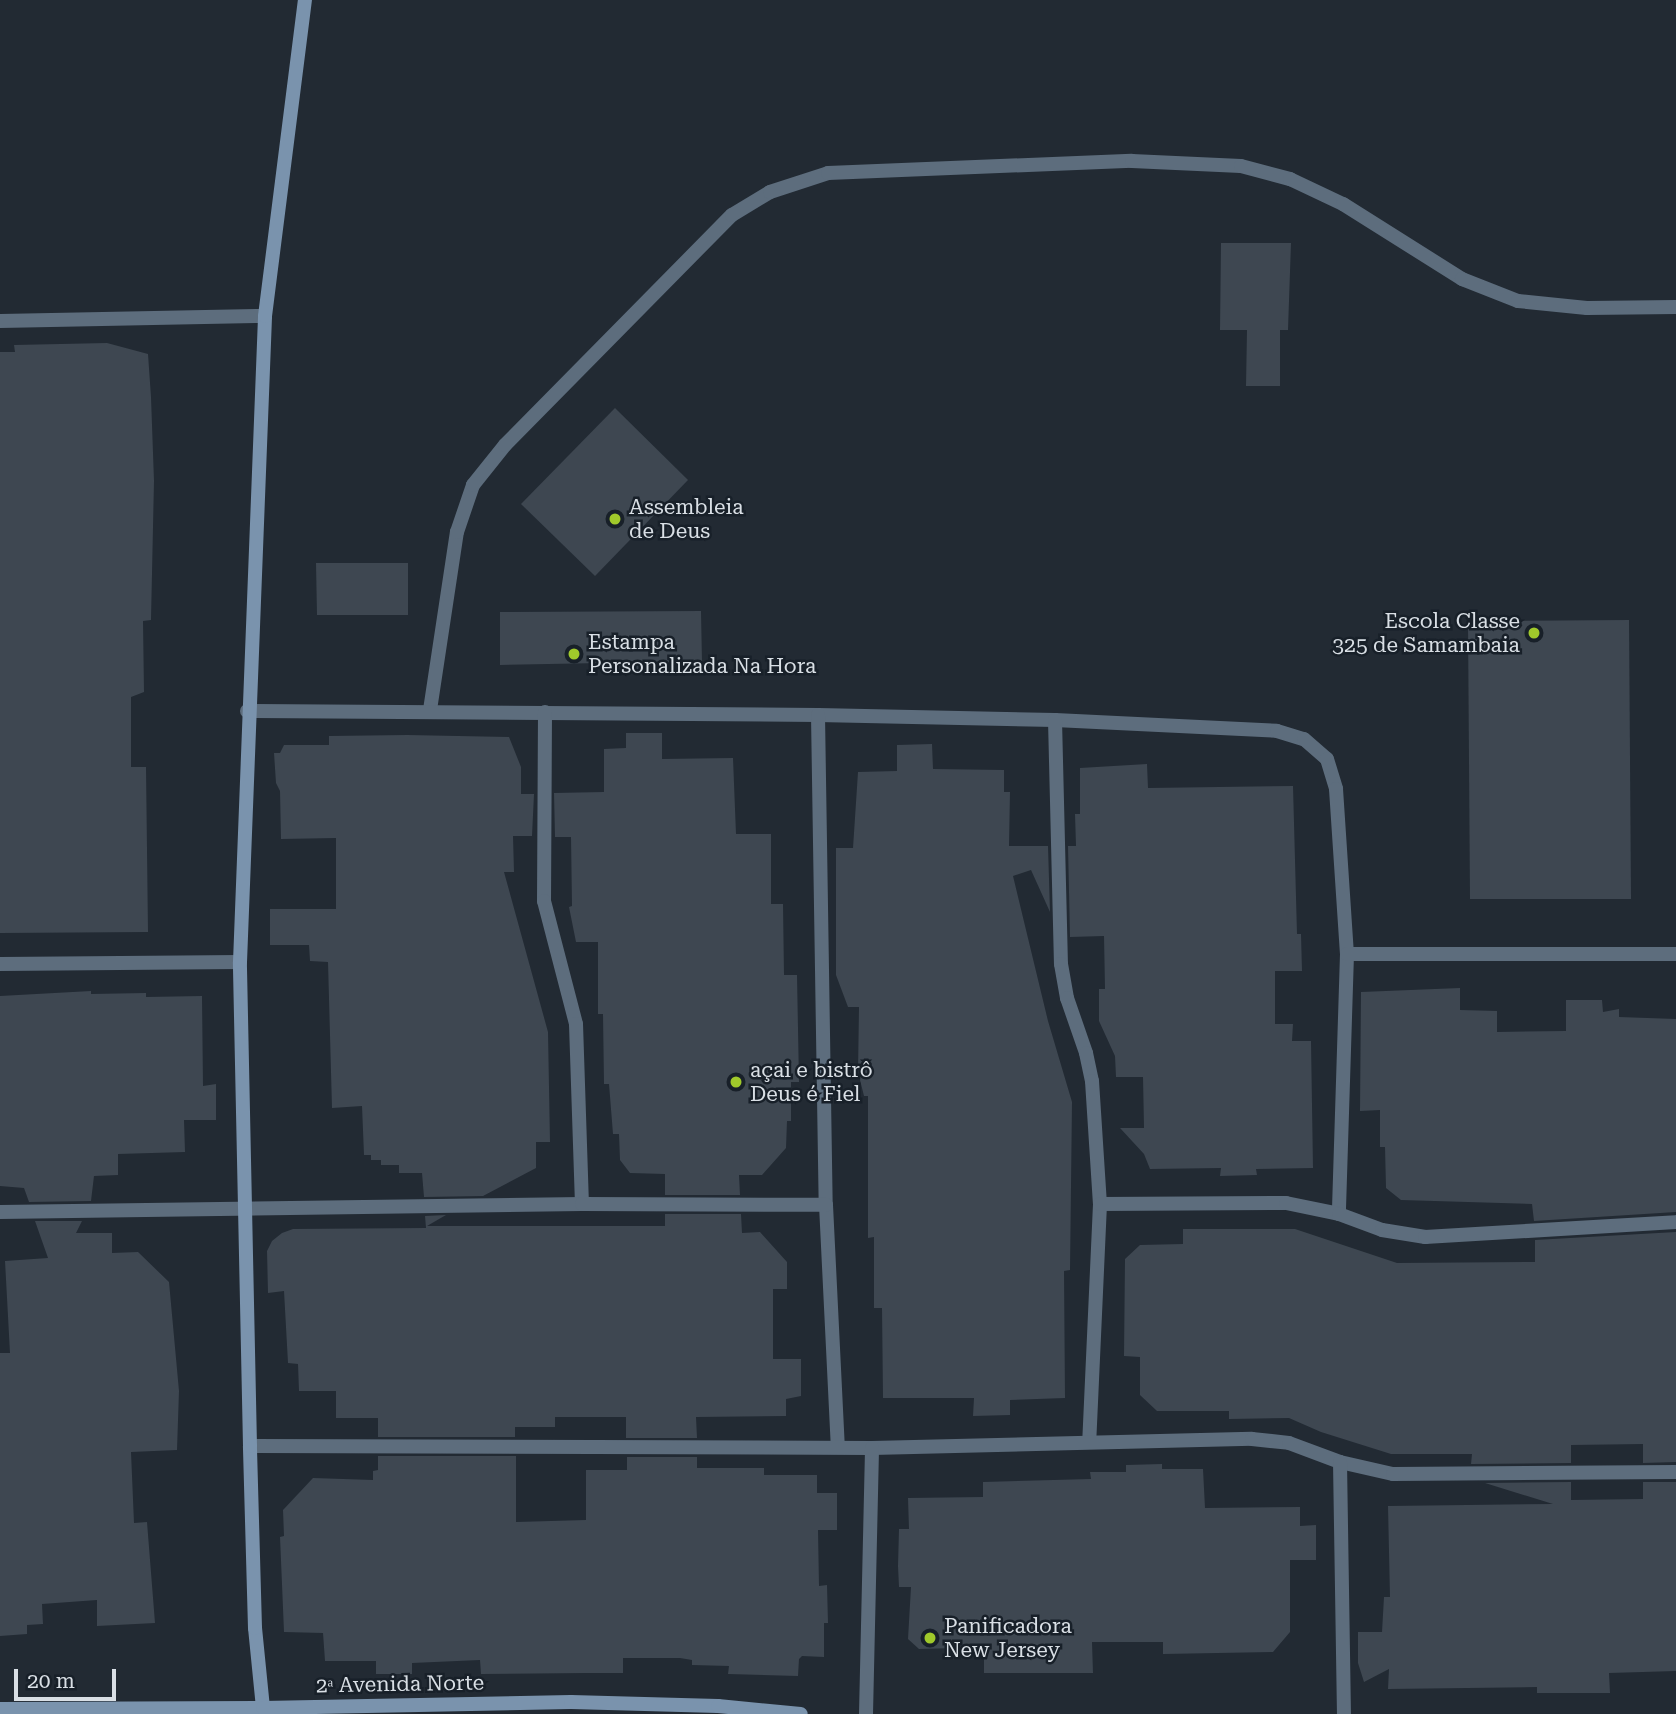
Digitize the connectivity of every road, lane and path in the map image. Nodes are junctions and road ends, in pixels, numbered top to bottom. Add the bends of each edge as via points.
1 (305, 0) edge
2 (1676, 307) edge
3 (265, 316) junction
4 (0, 321) edge
5 (430, 710) junction
6 (247, 711) junction
7 (545, 712) junction
8 (818, 715) junction
9 (1055, 720) junction
10 (1347, 954) junction
11 (1676, 954) edge
12 (240, 962) junction
13 (0, 964) edge
14 (582, 1204) junction
15 (1100, 1204) junction
16 (826, 1205) junction
17 (244, 1211) junction
18 (0, 1212) edge
19 (1339, 1214) junction
20 (1676, 1222) edge
21 (1088, 1442) junction
22 (250, 1446) junction
23 (838, 1447) junction
24 (872, 1448) junction
25 (1340, 1462) junction
26 (1676, 1472) edge
27 (263, 1708) junction
28 (0, 1709) edge
29 (801, 1714) edge
30 (866, 1714) edge
31 (1344, 1714) edge

1 - 3 street
2 - 5 street via 1587,308 1518,301 1462,279 1343,204 1290,179 1241,166 1119,161 828,173 770,192 732,215 505,445 473,485 457,532
3 - 4 street
3 - 6 street
5 - 6 street
5 - 7 street
6 - 12 street
7 - 8 street
7 - 14 street via 544,901 576,1024
8 - 9 street
8 - 16 street
9 - 10 street via 1277,731 1304,738 1327,759 1336,789
9 - 15 street via 1062,964 1067,999 1092,1082
10 - 11 street
10 - 19 street
12 - 13 street
12 - 17 street
14 - 16 street
14 - 17 street
15 - 19 street via 1286,1203
15 - 21 street
16 - 23 street
17 - 18 street
17 - 22 street
19 - 20 street via 1382,1230 1424,1237
21 - 24 street
21 - 25 street via 1252,1439 1289,1443
22 - 23 street
22 - 27 street via 255,1628
23 - 24 street
24 - 30 street
25 - 26 street via 1393,1474 1441,1476
25 - 31 street
27 - 28 street, 2ᵃ Avenida Norte
27 - 29 street, 2ᵃ Avenida Norte via 570,1702 718,1706

